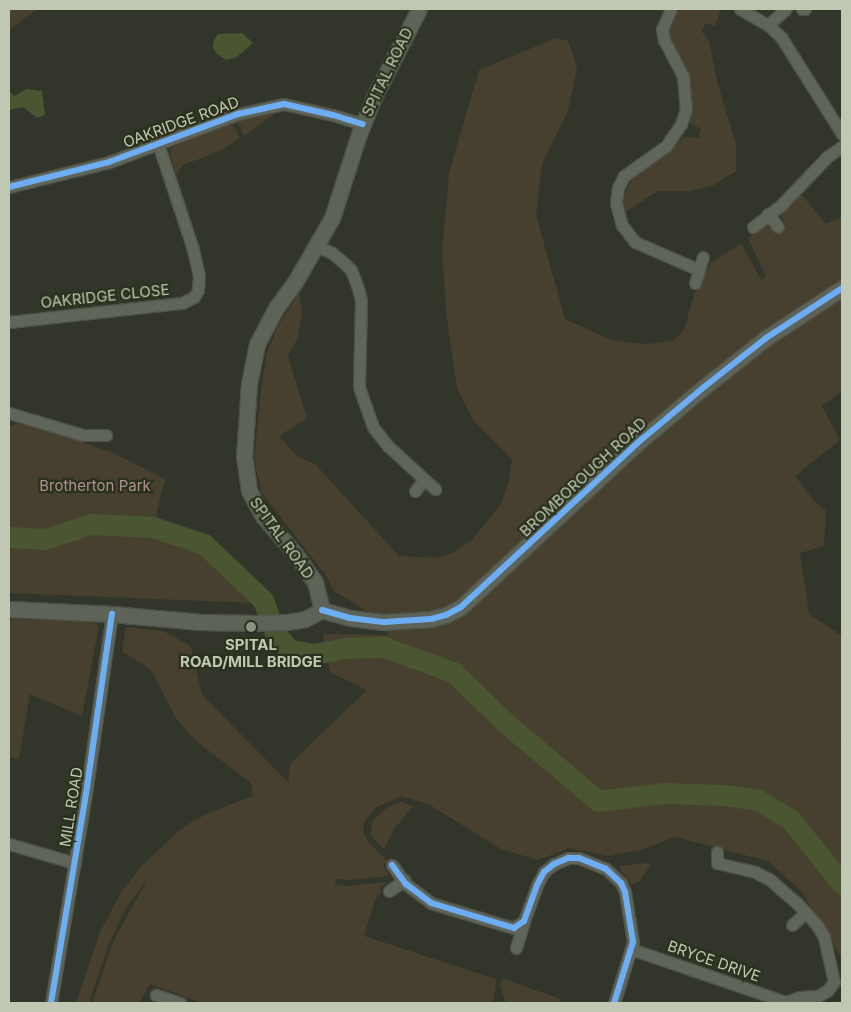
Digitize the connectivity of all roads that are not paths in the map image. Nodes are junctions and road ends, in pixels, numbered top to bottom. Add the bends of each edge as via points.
1 (419, 9) edge
2 (670, 9) edge
3 (740, 9) edge
4 (786, 9) edge
5 (768, 25) junction
6 (363, 124) junction
7 (842, 134) edge
8 (158, 144) junction
9 (842, 146) edge
10 (9, 187) edge
11 (768, 214) junction
12 (753, 227) dead end
13 (778, 227) dead end
14 (317, 246) junction
15 (703, 257) dead end
16 (699, 270) junction
17 (696, 283) dead end
18 (842, 288) edge
19 (9, 322) edge
20 (9, 413) edge
21 (106, 434) dead end
22 (424, 480) junction
23 (435, 489) dead end
24 (415, 491) dead end
25 (9, 608) edge
26 (322, 610) junction
27 (112, 614) junction
28 (9, 844) edge
29 (717, 852) dead end
30 (75, 863) junction
31 (392, 864) dead end
32 (404, 880) junction
33 (389, 891) dead end
34 (806, 913) junction
35 (524, 921) junction
36 (792, 925) dead end
37 (516, 948) dead end
38 (631, 949) junction
39 (156, 995) dead end
40 (786, 1002) edge
41 (51, 1003) edge
42 (180, 1003) edge
43 (614, 1003) edge

1 - 6 main road, SPITAL ROAD
2 - 16 street via 662,29 664,40 683,76 686,109 681,124 666,146 624,176 616,203 622,225 635,242
3 - 5 street
4 - 5 street
5 - 7 street via 781,37
6 - 8 street, OAKRIDGE ROAD via 284,104 238,114
6 - 14 main road, SPITAL ROAD via 332,218
8 - 10 street, OAKRIDGE ROAD via 109,162
8 - 19 street, OAKRIDGE CLOSE via 199,276 194,297 182,303
9 - 11 street
11 - 12 street
11 - 13 street
14 - 22 street via 342,260 352,270 357,285 361,300 359,387 373,428
14 - 26 main road, SPITAL ROAD via 276,308 257,344 249,384 244,457 246,482 253,500 314,582
15 - 16 street
16 - 17 street
18 - 26 main road, BROMBOROUGH ROAD via 766,338 710,382 641,440 461,606 432,619 384,622 350,618
20 - 21 street via 83,435
22 - 23 street
22 - 24 street
25 - 27 main road
26 - 27 main road via 287,622 255,623
27 - 30 street, MILL ROAD
28 - 30 street
29 - 34 street via 717,863 755,872 769,879
30 - 41 street, MILL ROAD
31 - 32 street
32 - 33 street
32 - 35 street via 432,903 451,910 514,928
34 - 36 street
34 - 40 street via 824,937 834,982 818,996 800,996
35 - 37 street
35 - 38 street via 544,872 568,858 580,858 606,869 621,883 629,908
38 - 40 street, BRYCE DRIVE
38 - 43 street
39 - 42 street

